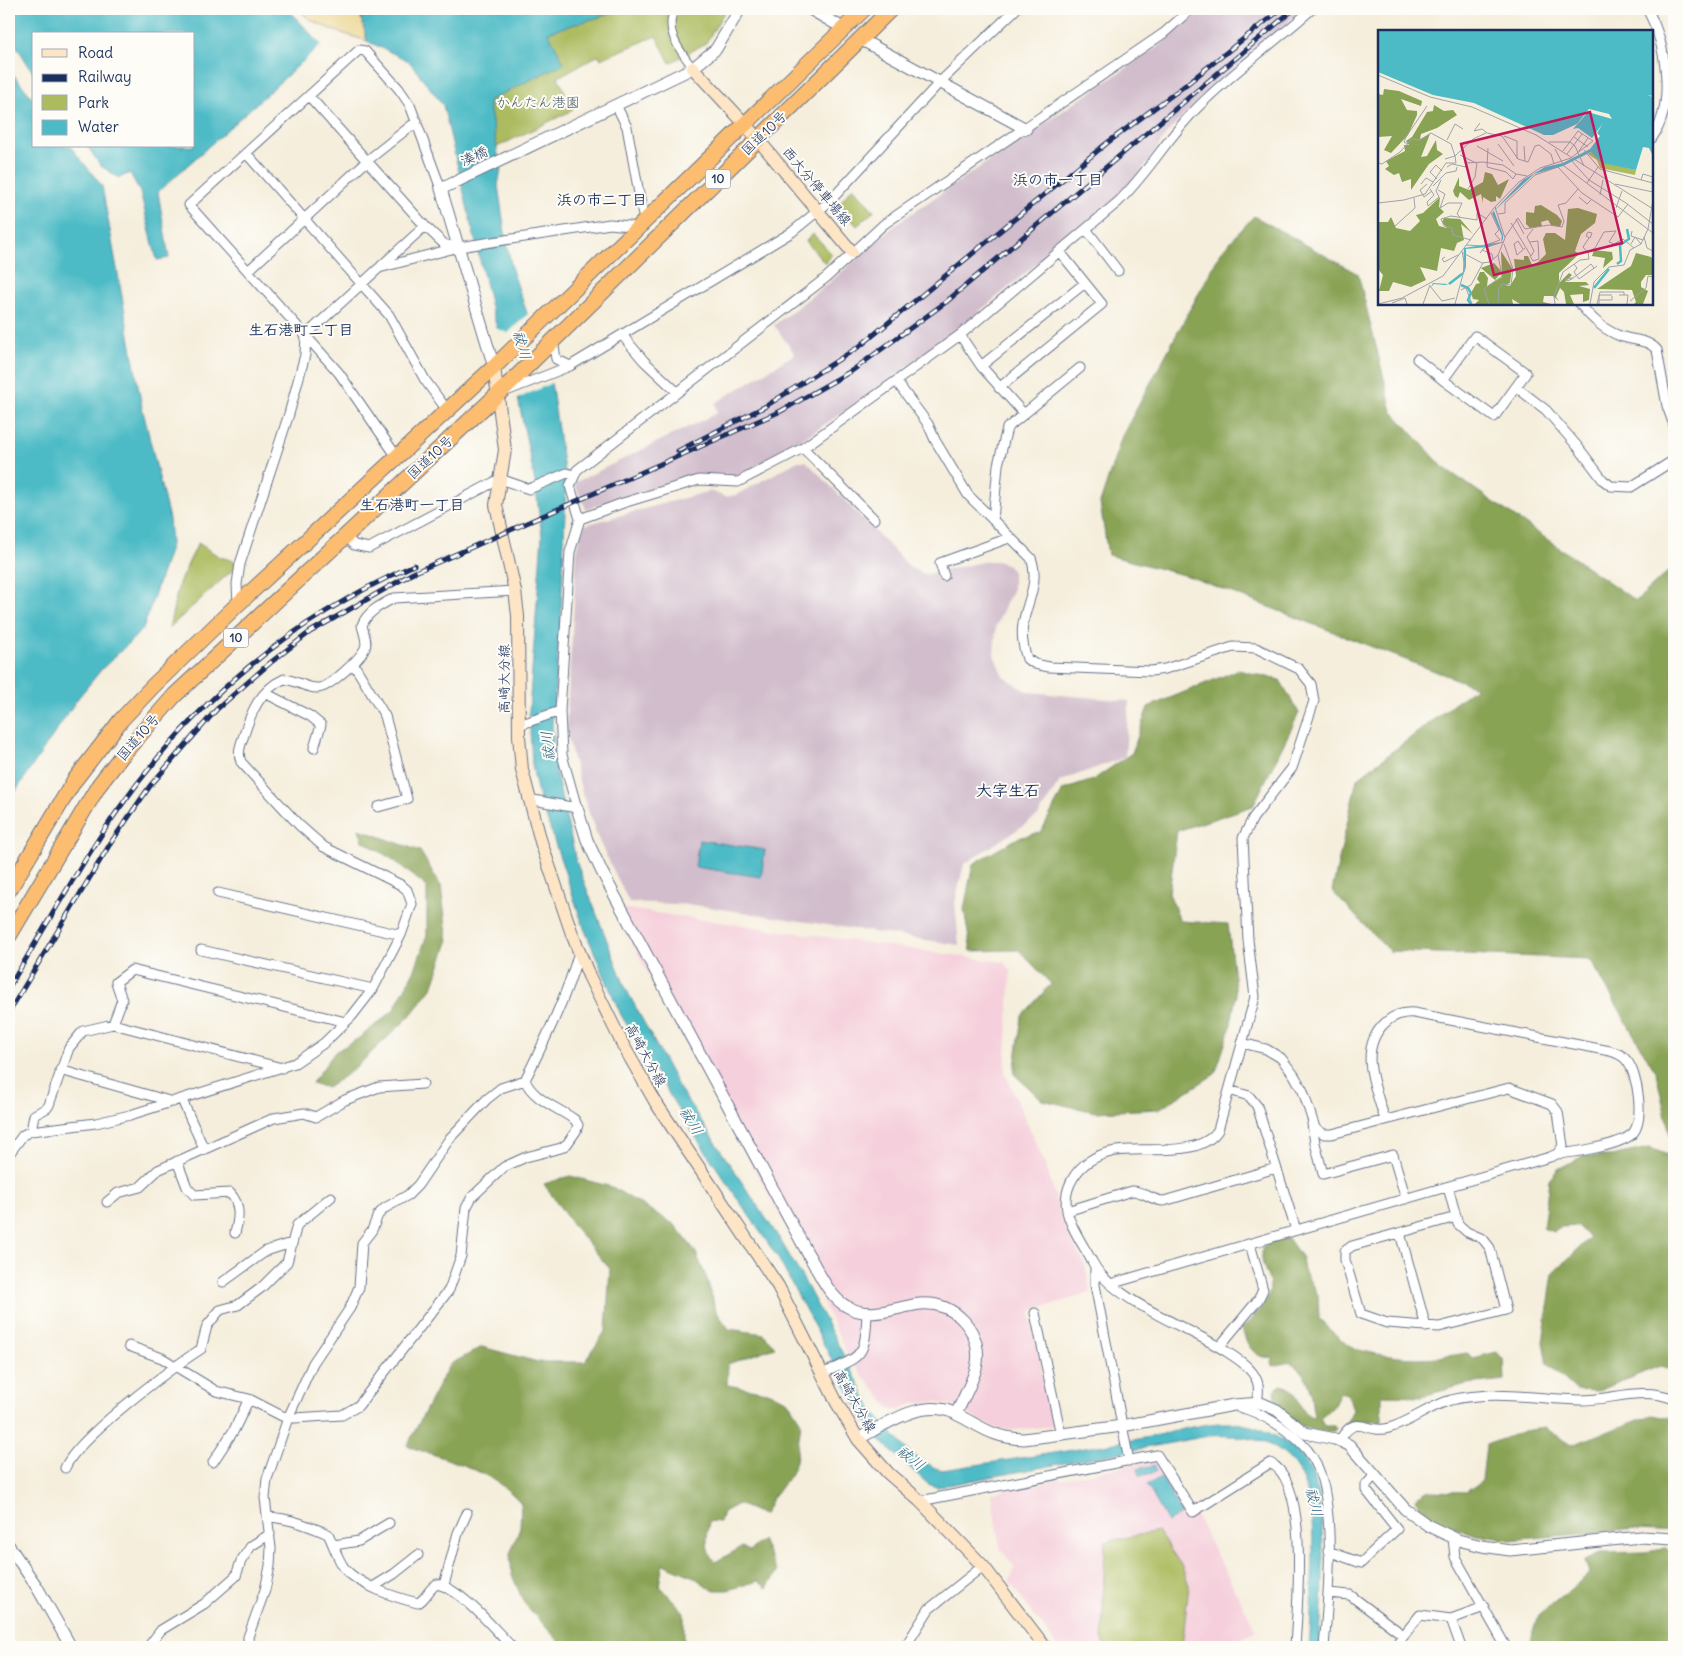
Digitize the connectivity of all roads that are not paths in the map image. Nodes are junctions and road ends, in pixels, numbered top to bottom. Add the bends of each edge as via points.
1 (675, 9) edge
2 (740, 9) edge
3 (810, 9) edge
4 (864, 9) edge
5 (891, 9) edge
6 (1016, 9) edge
7 (1191, 9) edge
8 (1312, 9) edge
9 (1647, 9) edge
10 (843, 28) junction
11 (860, 39) junction
12 (693, 68) junction
13 (940, 82) junction
14 (309, 96) junction
15 (616, 105) junction
16 (417, 121) junction
17 (745, 124) junction
18 (1026, 129) junction
19 (1653, 136) edge
20 (758, 140) junction
21 (246, 153) junction
22 (368, 160) junction
23 (441, 189) junction
24 (819, 212) junction
25 (305, 219) junction
26 (642, 224) junction
27 (425, 226) junction
28 (1086, 229) junction
29 (459, 248) junction
30 (852, 252) junction
31 (1060, 252) junction
32 (379, 268) junction
33 (1118, 270) dead end
34 (248, 271) junction
35 (362, 283) junction
36 (1085, 283) junction
37 (1581, 305) edge
38 (306, 334) junction
39 (622, 335) junction
40 (960, 335) junction
41 (549, 344) junction
42 (1417, 359) dead end
43 (499, 362) junction
44 (570, 366) junction
45 (981, 366) junction
46 (1080, 368) dead end
47 (1443, 380) junction
48 (896, 381) junction
49 (513, 385) junction
50 (1516, 387) junction
51 (999, 388) junction
52 (677, 392) junction
53 (498, 393) junction
54 (448, 410) junction
55 (1024, 414) junction
56 (1674, 425) edge
57 (803, 448) junction
58 (397, 456) junction
59 (1674, 460) edge
60 (570, 474) junction
61 (500, 479) junction
62 (580, 519) junction
63 (874, 520) dead end
64 (993, 520) junction
65 (346, 536) junction
66 (1009, 538) junction
67 (944, 576) dead end
68 (515, 591) junction
69 (238, 604) junction
70 (353, 663) junction
71 (266, 693) junction
72 (558, 712) junction
73 (522, 724) junction
74 (314, 748) dead end
75 (533, 800) junction
76 (574, 807) junction
77 (378, 808) dead end
78 (9, 890) edge
79 (218, 893) dead end
80 (401, 935) junction
81 (9, 936) edge
82 (202, 950) dead end
83 (579, 952) junction
84 (373, 989) junction
85 (346, 1022) junction
86 (114, 1024) junction
87 (1242, 1043) junction
88 (282, 1068) junction
89 (60, 1070) junction
90 (525, 1080) junction
91 (423, 1084) dead end
92 (1230, 1090) junction
93 (178, 1101) junction
94 (1385, 1120) junction
95 (1312, 1121) junction
96 (31, 1131) junction
97 (204, 1149) junction
98 (9, 1154) edge
99 (1557, 1154) junction
100 (177, 1161) junction
101 (1276, 1168) junction
102 (1448, 1187) junction
103 (331, 1197) dead end
104 (1406, 1199) junction
105 (107, 1202) dead end
106 (1067, 1211) junction
107 (1456, 1217) junction
108 (1296, 1230) junction
109 (235, 1233) dead end
110 (1400, 1233) junction
111 (291, 1243) junction
112 (1250, 1244) junction
113 (1095, 1267) junction
114 (223, 1282) dead end
115 (1110, 1284) junction
116 (1035, 1313) dead end
117 (867, 1314) junction
118 (1426, 1327) junction
119 (129, 1346) dead end
120 (1219, 1347) junction
121 (174, 1367) junction
122 (825, 1373) junction
123 (249, 1399) junction
124 (1674, 1399) edge
125 (1257, 1403) junction
126 (1234, 1405) junction
127 (956, 1414) junction
128 (288, 1418) junction
129 (1122, 1429) junction
130 (1061, 1435) junction
131 (863, 1436) junction
132 (1340, 1440) junction
133 (1129, 1458) junction
134 (212, 1462) dead end
135 (65, 1468) dead end
136 (1375, 1475) junction
137 (920, 1501) junction
138 (467, 1514) dead end
139 (266, 1517) junction
140 (389, 1523) dead end
141 (270, 1534) junction
142 (1453, 1538) junction
143 (1674, 1539) edge
144 (334, 1544) junction
145 (9, 1546) edge
146 (1328, 1551) junction
147 (418, 1554) dead end
148 (983, 1566) junction
149 (444, 1585) junction
150 (374, 1587) junction
151 (1328, 1593) junction
152 (1484, 1607) junction
153 (1452, 1619) junction
154 (1403, 1636) junction
155 (71, 1647) edge
156 (148, 1647) edge
157 (248, 1647) edge
158 (512, 1647) edge
159 (905, 1647) edge
160 (1045, 1647) edge
161 (1296, 1647) edge
162 (1324, 1647) edge
163 (1394, 1647) edge
164 (1461, 1647) edge
165 (1506, 1647) edge

1 - 12 street, 西大分停車場線 via 670,22 671,33
2 - 12 street, 湊橋 via 716,48
3 - 10 street
4 - 10 highway, 国道10号 / 10
5 - 11 highway, 国道10号 / 10
6 - 13 street
7 - 18 street via 1164,33
8 - 28 street via 1199,106 1175,132 1139,182
9 - 19 street via 1660,39 1665,89 1660,123
10 - 17 highway, 国道10号 / 10
11 - 13 street
11 - 20 highway, 国道10号 / 10
12 - 15 street, 湊橋
12 - 17 main road, 西大分停車場線
13 - 18 street
13 - 24 street
14 - 16 street via 358,50 365,51 399,89
14 - 21 street
14 - 22 street
15 - 23 street, 湊橋
15 - 26 street via 627,127
16 - 22 street
16 - 23 street
17 - 20 main road, 西大分停車場線
17 - 26 highway, 国道10号 / 10
18 - 30 street via 884,224
20 - 24 main road, 西大分停車場線
20 - 41 highway, 国道10号 / 10
21 - 25 street
21 - 34 street via 189,205
22 - 25 street
22 - 27 street
23 - 29 street
24 - 30 main road, 西大分停車場線
24 - 39 street via 792,232
25 - 34 street
25 - 35 street
26 - 29 street via 610,224
26 - 43 highway, 国道10号 / 10
27 - 29 street via 444,244
27 - 32 street
28 - 31 street
28 - 33 street
29 - 32 street
29 - 43 street
30 - 52 street via 827,277
31 - 36 street
31 - 40 street
32 - 35 street
34 - 38 street
35 - 38 street
35 - 54 street via 388,315 425,380
36 - 45 street
36 - 51 street via 1102,304
37 - 56 street via 1596,322 1610,331 1651,344 1657,350 1667,406
38 - 58 street via 339,373
38 - 69 street via 305,355 291,405 240,564
39 - 44 street
39 - 52 street
40 - 45 street
40 - 48 street
41 - 44 street via 556,358
41 - 49 highway, 国道10号 / 10
42 - 47 street
43 - 53 main road, 高崎大分線
43 - 54 highway, 国道10号 / 10
44 - 49 street
45 - 51 street
46 - 55 street
47 - 50 street via 1494,417
47 - 50 street via 1475,336 1526,373
48 - 57 street
48 - 64 street via 928,424 968,495
49 - 53 highway, 国道10号 / 10
50 - 59 street via 1546,410 1607,484 1631,487
51 - 55 street
52 - 60 street
53 - 61 main road, 高崎大分線 via 504,436
53 - 65 highway, 国道10号 / 10
54 - 58 highway, 国道10号 / 10
55 - 64 street via 1007,428 998,465
57 - 62 street via 738,482 699,480
57 - 63 street
58 - 69 highway, 国道10号 / 10
60 - 61 street via 529,489
60 - 62 street via 571,491
61 - 65 street via 369,548 354,545
61 - 68 main road, 高崎大分線 via 496,504
62 - 72 street via 570,552
64 - 66 street
65 - 81 highway, 国道10号 / 10 via 175,695 123,754 70,830
66 - 67 street via 940,563
66 - 87 street via 1024,549 1035,568 1022,643 1026,659 1035,664 1079,670 1151,671 1244,646 1265,651 1291,664 1311,684 1314,701 1292,768 1243,838 1248,940 1255,997
68 - 70 street via 394,598 365,618 362,625 367,641 365,649
68 - 73 main road, 高崎大分線
69 - 78 highway, 国道10号 / 10 via 152,687 93,754 51,816
70 - 71 street via 322,688 284,679
70 - 77 street via 384,716 407,799
71 - 74 street via 321,725
71 - 80 street via 251,713 239,749 241,762 299,826 324,846 407,890 412,904
72 - 73 street
72 - 76 street via 562,756
73 - 75 main road, 高崎大分線 via 521,760
75 - 76 street
75 - 83 main road, 高崎大分線 via 551,875
76 - 117 street via 602,872 808,1254 840,1302
79 - 80 street
80 - 84 street
82 - 84 street
83 - 90 street via 545,1043
83 - 122 main road, 高崎大分線 via 637,1072 778,1286
84 - 85 street
85 - 86 street via 132,970 116,982 122,1000
85 - 88 street via 324,1043
86 - 88 street
86 - 89 street via 82,1031 69,1048
87 - 92 street
87 - 95 street via 1274,1053 1289,1067 1303,1091
88 - 93 street
89 - 93 street
89 - 96 street via 49,1105 34,1115
90 - 128 street via 501,1088 487,1099 450,1138 418,1185 378,1215 360,1247 362,1272 350,1308 320,1349
90 - 128 street via 542,1098 575,1120 578,1125 572,1139 561,1148 534,1154 504,1167 472,1197 466,1208 461,1256 449,1290 364,1400 342,1415
91 - 97 street via 379,1087 345,1100 316,1117 304,1113 274,1118
92 - 101 street via 1249,1096 1255,1102
92 - 106 street via 1218,1130 1210,1140 1189,1147 1103,1154 1073,1176 1068,1187
93 - 96 street via 96,1123
93 - 97 street
94 - 95 street via 1332,1134 1324,1134 1315,1128
94 - 99 street via 1509,1088 1555,1107 1564,1143
94 - 99 street via 1370,1065 1370,1050 1381,1026 1402,1014 1424,1014 1622,1056 1632,1069 1640,1110 1634,1132 1623,1140
95 - 104 street via 1314,1143 1323,1174 1393,1155
96 - 98 street
97 - 100 street
99 - 102 street
100 - 105 street via 158,1170 140,1187 118,1193
100 - 109 street via 187,1187 194,1195 230,1193 238,1201 239,1218
101 - 106 street via 1164,1201 1132,1191
101 - 108 street
102 - 104 street
102 - 107 street
103 - 111 street via 297,1225
104 - 108 street
106 - 113 street via 1070,1223
107 - 110 street
107 - 118 street via 1462,1229 1483,1239 1490,1248 1506,1310 1445,1326
108 - 112 street
110 - 118 street
110 - 118 street via 1352,1246 1345,1251 1347,1269 1360,1311 1365,1317
111 - 114 street via 266,1251
111 - 121 street via 287,1262 238,1305 220,1310 207,1326 201,1349
112 - 115 street
112 - 120 street via 1263,1290
113 - 115 street
113 - 129 street via 1095,1285
115 - 120 street via 1121,1294
116 - 130 street
117 - 122 street via 865,1347 855,1357
117 - 127 street via 935,1304 948,1308 964,1320 973,1335 977,1358 976,1368
119 - 121 street via 162,1358
120 - 125 street via 1246,1366 1255,1377 1259,1388
121 - 123 street via 216,1391
121 - 135 street via 69,1457
122 - 131 main road, 高崎大分線
123 - 128 street
123 - 134 street via 234,1430
124 - 132 street via 1643,1392 1581,1400 1493,1396 1454,1400 1386,1429 1354,1425
125 - 126 street
125 - 132 street via 1277,1410 1305,1433
126 - 129 street
126 - 146 street via 1273,1421 1313,1458 1325,1494
127 - 130 street via 1008,1439
127 - 131 street via 948,1410 926,1409 902,1416
128 - 139 street via 267,1479
129 - 130 street
129 - 133 street
131 - 137 main road, 高崎大分線 via 883,1468
132 - 136 street via 1358,1452
133 - 137 street
133 - 161 street via 1157,1455 1193,1512 1270,1462 1277,1466 1291,1491 1298,1548 1300,1579
136 - 142 street via 1390,1495 1411,1514
136 - 146 street via 1366,1485 1366,1490 1397,1529 1361,1563
137 - 148 main road, 高崎大分線
138 - 149 street via 458,1533
139 - 141 street
139 - 144 street via 300,1522 328,1534
140 - 144 street via 359,1541
141 - 156 street via 251,1546 236,1576 204,1604 162,1630
141 - 157 street via 270,1566 248,1637
142 - 143 street via 1510,1550 1641,1537
142 - 152 street via 1455,1557
144 - 150 street via 345,1569 354,1578
145 - 155 street
146 - 151 street
147 - 150 street
148 - 159 street via 929,1609
148 - 160 main road, 高崎大分線
149 - 150 street via 430,1588 425,1599 418,1603
149 - 158 street via 475,1609
151 - 154 street via 1350,1595
151 - 162 street
152 - 153 street
152 - 165 street
153 - 154 street via 1420,1615
153 - 164 street
154 - 163 street

